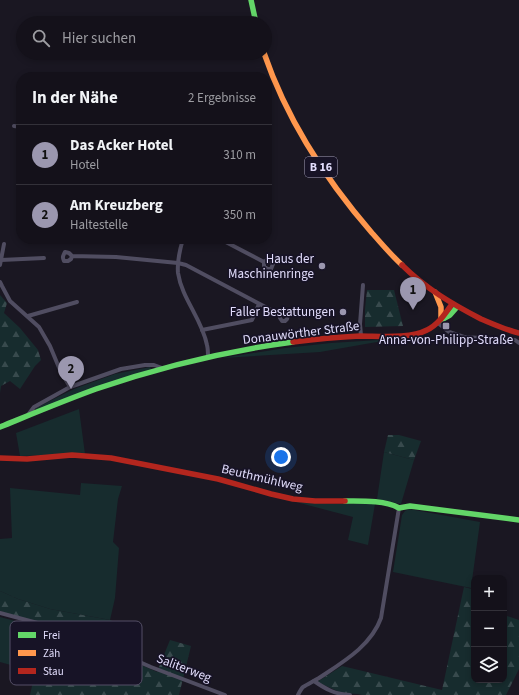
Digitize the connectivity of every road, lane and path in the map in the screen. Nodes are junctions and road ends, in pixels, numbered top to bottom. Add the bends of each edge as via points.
1 (251, 0) edge
2 (254, 16) edge
3 (267, 60) edge
4 (271, 72) edge
5 (272, 74) edge
6 (4, 244) dead end
7 (182, 244) edge
8 (230, 244) edge
9 (72, 256) dead end
10 (44, 258) dead end
11 (1, 260) junction
12 (264, 262) dead end
13 (178, 263) junction
14 (0, 265) edge
15 (0, 282) edge
16 (363, 285) dead end
17 (435, 292) junction
18 (77, 302) dead end
19 (259, 304) junction
20 (455, 305) junction
21 (280, 315) dead end
22 (28, 316) junction
23 (439, 321) junction
24 (202, 330) junction
25 (519, 333) edge
26 (361, 336) junction
27 (519, 343) edge
28 (208, 357) junction
29 (162, 368) junction
30 (70, 386) junction
31 (28, 416) junction
32 (0, 427) edge
33 (0, 458) edge
34 (399, 508) junction
35 (519, 520) edge
36 (0, 613) edge
37 (29, 621) edge
38 (142, 663) edge
39 (314, 681) junction
40 (224, 695) edge
41 (298, 695) edge
42 (350, 695) edge

1 - 2 main road
3 - 4 main road, B 16
5 - 17 main road, B 16 via 308,147 355,214 402,266
6 - 11 street
7 - 13 street
8 - 12 street
9 - 13 street
10 - 11 street
11 - 14 street
13 - 19 street
13 - 24 street via 182,286
15 - 22 street via 10,300
16 - 26 street
17 - 20 main road, B 16
17 - 23 main road via 441,307
18 - 22 street
19 - 21 street
19 - 24 street via 252,320
20 - 23 main road, Donauwörther Straße
20 - 25 main road, B 16 via 493,324
22 - 30 street via 39,327
23 - 26 main road, Donauwörther Straße via 427,331 414,334
23 - 27 street via 449,332 464,337 515,340
24 - 28 street via 208,345
26 - 28 main road, Donauwörther Straße via 265,346
28 - 29 main road, Donauwörther Straße
29 - 30 street, Donauwörther Straße via 145,365 121,369
29 - 31 main road, Donauwörther Straße via 122,380
30 - 31 street, Donauwörther Straße via 34,407
31 - 32 main road, Donauwörther Straße
33 - 34 main road, Beuthmühlweg via 26,459 72,455 111,458 218,479 293,499 363,501 392,504
34 - 35 main road, Beuthmühlweg via 410,506
34 - 39 street via 378,628 358,651
36 - 37 street, Saliterweg
38 - 40 street, Saliterweg
39 - 41 street via 304,687
39 - 42 street via 326,689

